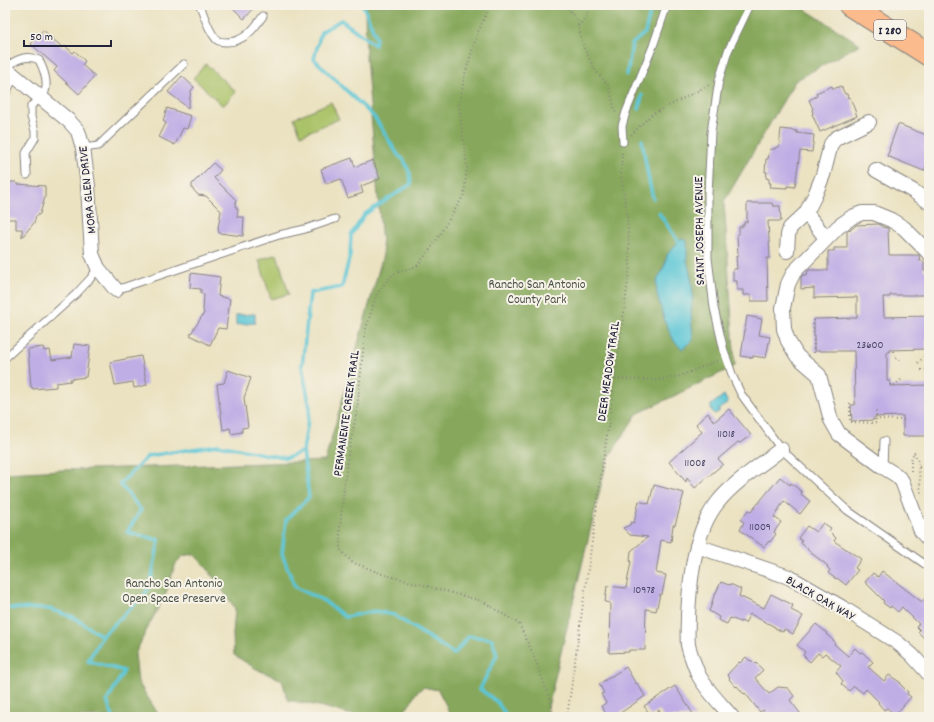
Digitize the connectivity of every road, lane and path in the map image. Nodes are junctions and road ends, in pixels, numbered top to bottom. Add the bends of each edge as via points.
1 (200, 5) edge
2 (490, 5) edge
3 (565, 5) edge
4 (591, 5) edge
5 (668, 5) edge
6 (750, 5) edge
7 (850, 5) edge
8 (263, 16) dead end
9 (578, 26) junction
10 (929, 55) edge
11 (184, 64) dead end
12 (8, 71) edge
13 (719, 80) junction
14 (5, 96) edge
15 (41, 98) junction
16 (616, 114) dead end
17 (869, 122) dead end
18 (622, 142) junction
19 (83, 148) junction
20 (27, 175) dead end
21 (881, 176) dead end
22 (922, 201) edge
23 (806, 212) junction
24 (335, 219) dead end
25 (826, 238) junction
26 (787, 251) dead end
27 (929, 253) edge
28 (98, 268) junction
29 (116, 290) joint
30 (813, 320) dead end
31 (929, 344) edge
32 (929, 350) edge
33 (889, 351) dead end
34 (816, 356) dead end
35 (726, 357) junction
36 (5, 358) edge
37 (902, 363) dead end
38 (918, 363) dead end
39 (921, 370) dead end
40 (928, 370) dead end
41 (615, 379) junction
42 (902, 379) dead end
43 (890, 385) dead end
44 (850, 403) dead end
45 (876, 411) dead end
46 (876, 419) junction
47 (905, 420) dead end
48 (884, 441) dead end
49 (781, 449) junction
50 (919, 466) junction
51 (924, 466) dead end
52 (883, 467) junction
53 (912, 475) dead end
54 (922, 498) dead end
55 (929, 538) edge
56 (697, 546) junction
57 (929, 567) edge
58 (929, 674) edge
59 (554, 717) edge
60 (567, 717) edge
61 (732, 717) edge

1 - 8 lane via 213,36 224,42 237,41 247,36
2 - 59 path, PERMANENTE CREEK TRAIL via 464,74 459,105 468,167 464,195 432,247 417,266 393,274 377,292 365,332 357,410 346,460 340,549 352,562 382,574 482,601 519,624 548,692
3 - 9 path via 577,20
4 - 9 path
5 - 18 lane via 626,112 622,126
6 - 13 lane, SAINT JOSEPH AVENUE via 728,51
7 - 10 highway, I 280
9 - 16 path via 583,46 595,70 609,86
11 - 19 lane via 98,146
12 - 14 lane
12 - 15 street, MORA GLEN DRIVE
12 - 15 lane via 11,63 27,57 39,60 46,79 45,92
13 - 18 path via 651,116
13 - 35 lane, SAINT JOSEPH AVENUE via 711,132 708,242 714,308
15 - 19 street, MORA GLEN DRIVE via 78,131
15 - 20 lane via 31,106 35,138 26,153
17 - 23 street via 853,135 836,138 831,144 828,167
18 - 41 path, DEER MEADOW TRAIL via 621,175 628,214 630,266
19 - 28 street, MORA GLEN DRIVE via 92,254
21 - 22 street
23 - 25 street
23 - 26 street via 790,228
24 - 29 lane via 279,235
25 - 27 street via 852,217 862,212 874,212 904,228
25 - 52 street via 794,272 788,284 782,308 784,329 797,356 819,376 831,420 839,434
28 - 29 street, MORA GLEN DRIVE
28 - 36 lane via 80,289
30 - 34 path via 813,350
31 - 32 path
32 - 38 path
33 - 37 path via 893,351
35 - 41 path via 680,376 659,380
35 - 49 lane, SAINT JOSEPH AVENUE via 741,394
39 - 40 path
41 - 60 path, DEER MEADOW TRAIL
42 - 43 path via 895,385
44 - 46 path via 850,422 876,423
45 - 46 path
46 - 47 path
48 - 52 lane
49 - 56 street via 717,502
49 - 57 lane, SAINT JOSEPH AVENUE via 847,510
50 - 51 path
50 - 53 path via 913,452
50 - 54 path
52 - 55 street via 902,482 921,531
56 - 58 street, BLACK OAK WAY via 789,577 898,643
56 - 61 street via 690,588 688,646 705,686

